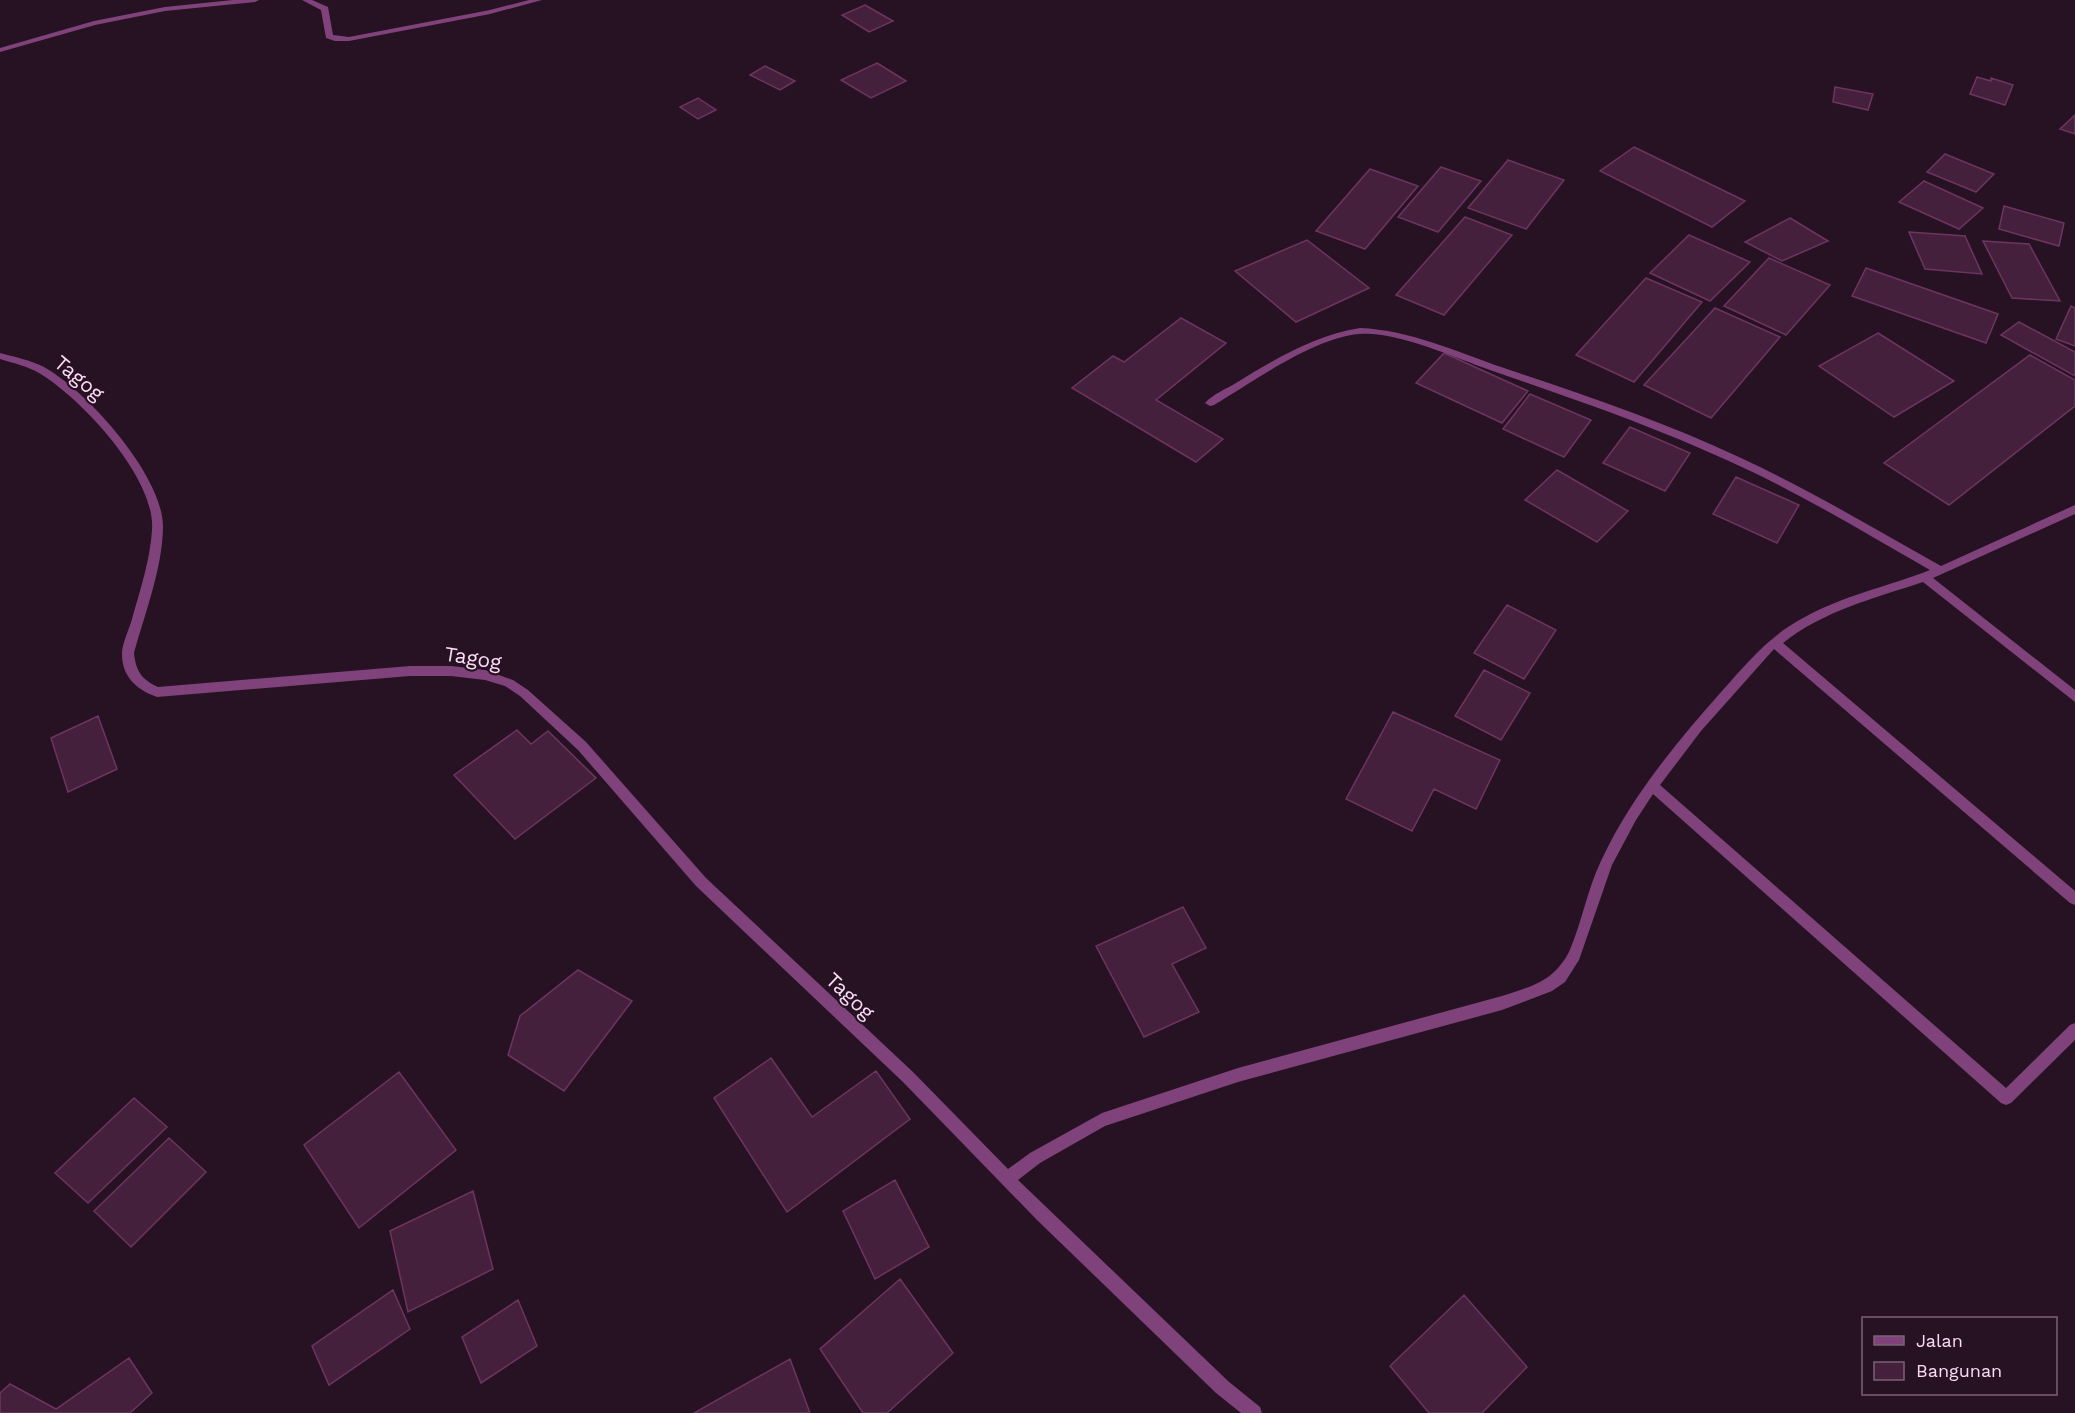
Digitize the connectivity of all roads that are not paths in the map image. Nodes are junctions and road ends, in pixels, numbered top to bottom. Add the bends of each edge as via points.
1 (255, 0) edge
2 (306, 0) edge
3 (538, 0) edge
4 (0, 50) edge
5 (0, 356) edge
6 (1210, 403) dead end
7 (2075, 509) edge
8 (1941, 570) junction
9 (1923, 576) junction
10 (1775, 643) junction
11 (2075, 697) edge
12 (1653, 786) junction
13 (2075, 899) edge
14 (2075, 1030) edge
15 (1008, 1178) junction
16 (1254, 1413) edge

1 - 4 street via 165,9 94,23
2 - 3 street via 326,9 329,36 342,39 394,32
5 - 15 street, Tagog via 40,369 58,380 130,456 148,486 157,516 156,544 128,653 130,671 139,684 157,692 451,670 509,683 582,746 701,882 908,1077
6 - 8 street via 1324,339 1376,331 1619,410 1726,456
7 - 8 street
8 - 9 street
9 - 10 street via 1840,604
9 - 11 street
10 - 12 street via 1704,719
10 - 13 street
12 - 14 street via 2006,1098
12 - 15 street via 1606,864 1575,954 1561,976 1547,985 1502,1003 1238,1075 1102,1120
15 - 16 street, Tagog via 1042,1215

